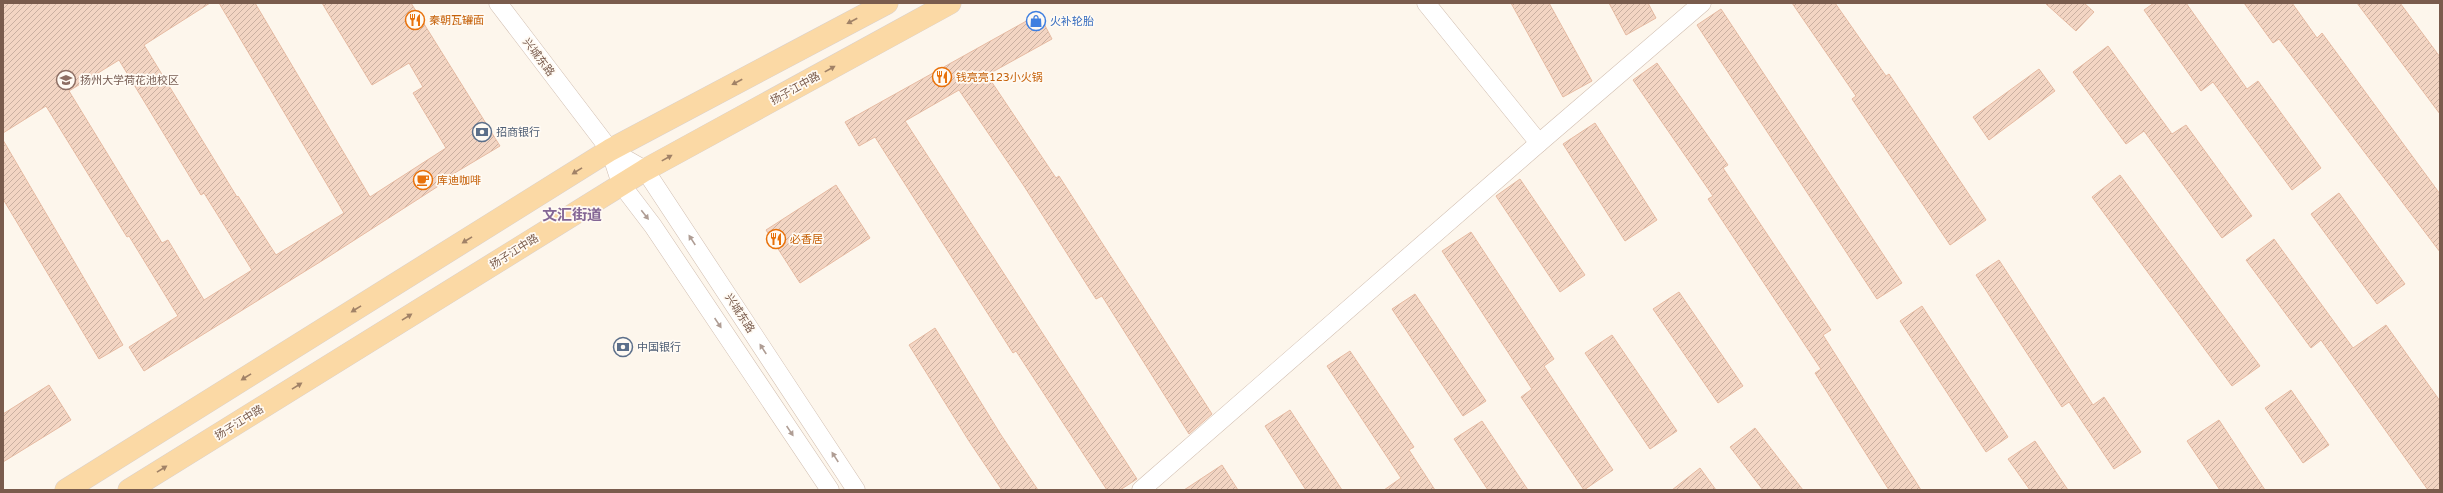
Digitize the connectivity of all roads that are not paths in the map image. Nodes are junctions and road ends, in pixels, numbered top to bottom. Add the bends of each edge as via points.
1 (498, 3) edge
2 (887, 3) edge
3 (950, 3) edge
4 (1426, 3) edge
5 (1702, 3) edge
6 (1539, 142) junction
7 (610, 150) junction
8 (645, 170) junction
9 (621, 184) junction
10 (66, 490) edge
11 (129, 490) edge
12 (830, 490) edge
13 (856, 490) edge
14 (1142, 490) edge

1 - 7 street, 兴城东路
2 -> 7 main road
8 -> 3 main road, 扬子江中路
4 - 6 street
5 - 6 street
6 - 14 street
7 - 8 street, 兴城东路
7 - 9 street, 兴城东路
7 -> 10 main road
8 - 9 main road, 扬子江中路
13 -> 8 street, 兴城东路
11 -> 9 main road, 扬子江中路
9 -> 12 street, 兴城东路 via 653,226

